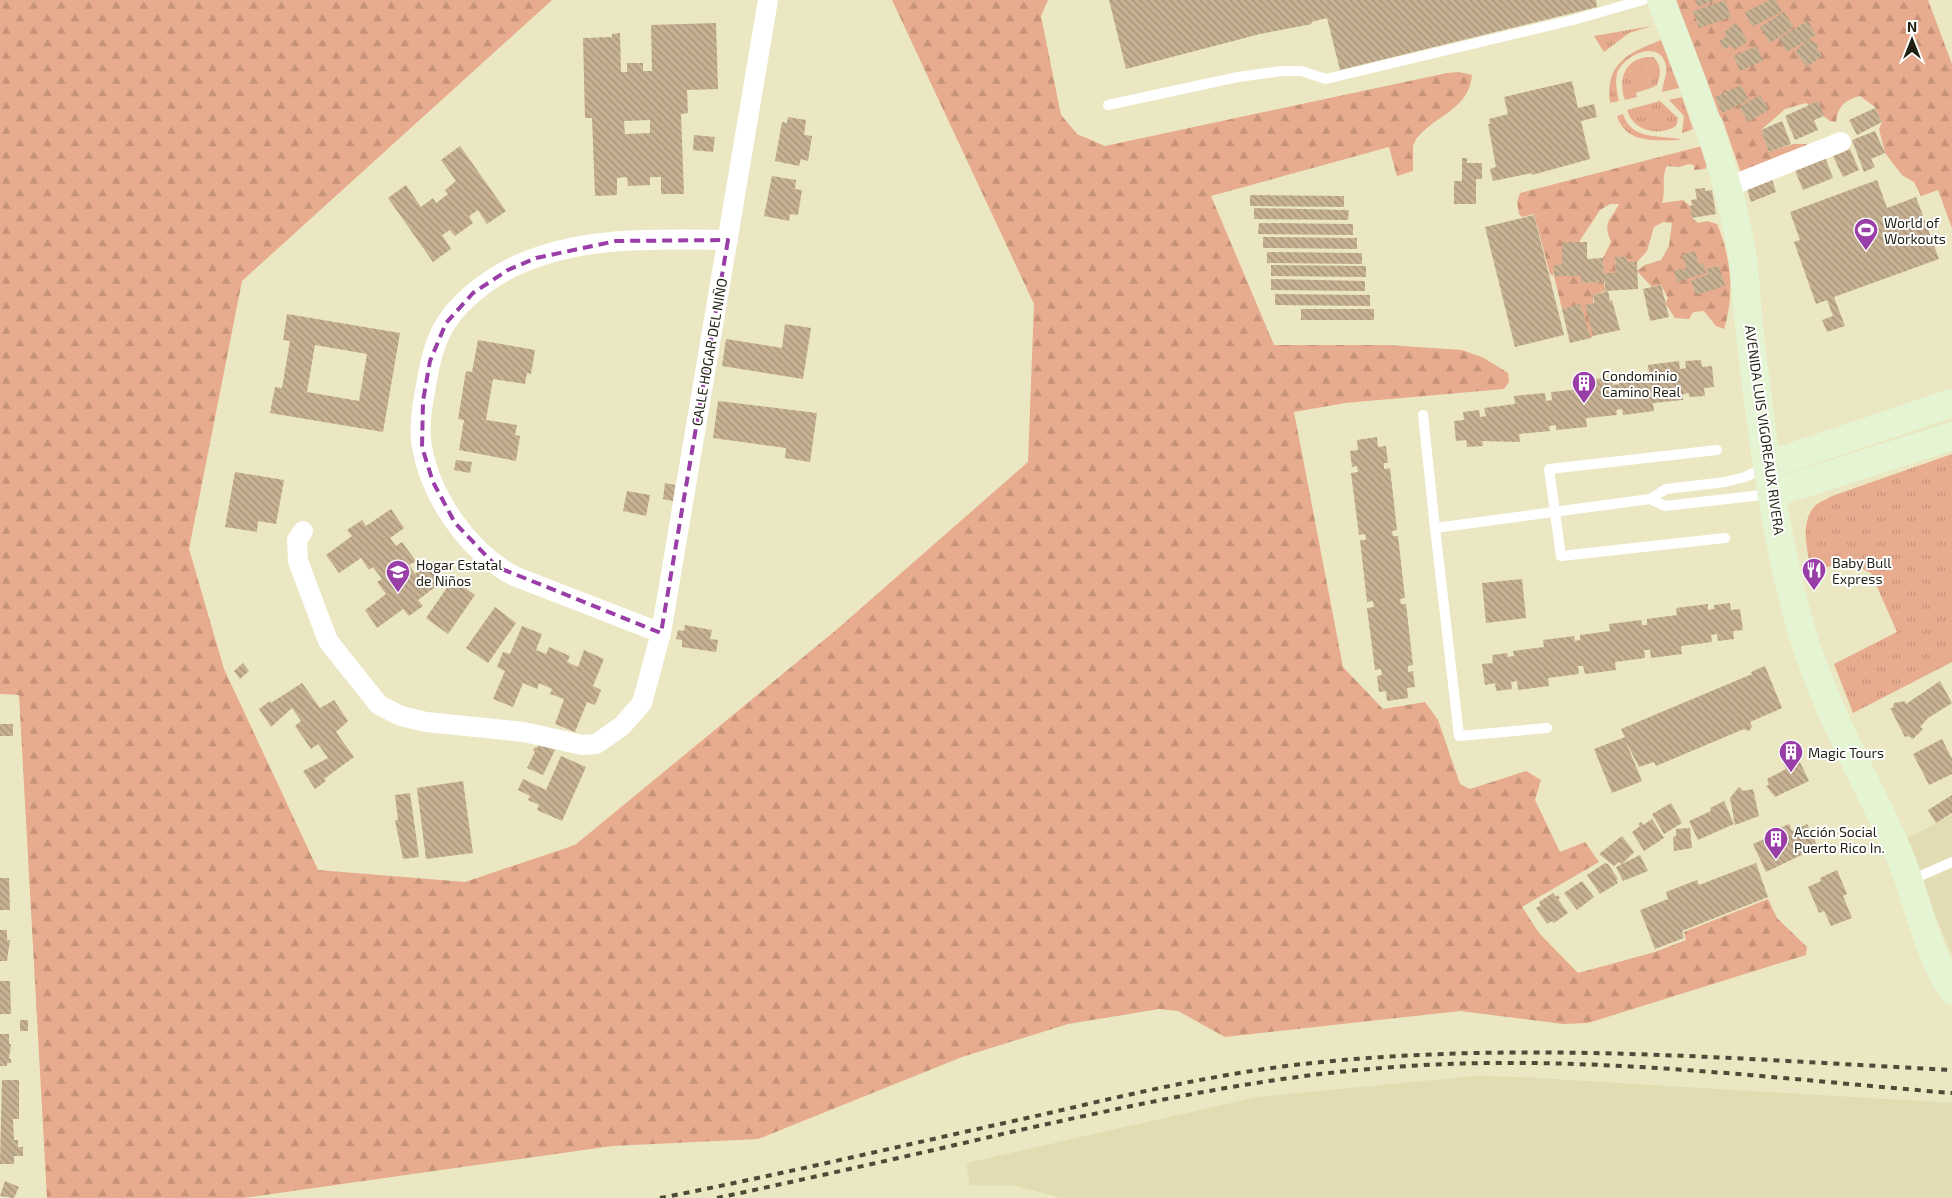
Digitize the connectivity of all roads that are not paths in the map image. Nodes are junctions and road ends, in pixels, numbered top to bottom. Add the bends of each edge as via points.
1 (768, 0) edge
2 (1643, 0) edge
3 (1661, 0) edge
4 (1620, 3) edge
5 (1108, 105) dead end
6 (1841, 142) dead end
7 (1728, 187) junction
8 (728, 240) junction
9 (1952, 403) edge
10 (1423, 415) dead end
11 (1952, 436) edge
12 (1717, 450) dead end
13 (1768, 465) junction
14 (1771, 494) junction
15 (1650, 499) junction
16 (1555, 512) junction
17 (1436, 528) junction
18 (303, 531) dead end
19 (1725, 538) dead end
20 (661, 633) junction
21 (1547, 728) dead end
22 (1952, 862) edge
23 (1910, 880) junction
24 (1952, 990) edge

1 - 8 street, CALLE HOGAR DEL NIÑO
2 - 4 lane
3 - 7 main road, AVENIDA LUIS VIGOREAUX RIVERA
4 - 5 lane via 1564,22 1326,79 1301,71 1282,71 1238,77
6 - 7 street
7 - 13 main road, AVENIDA LUIS VIGOREAUX RIVERA via 1742,251
8 - 20 street, CALLE HOGAR DEL NIÑO
8 - 20 street via 616,241 575,247 508,270 473,293 446,323 430,361 423,401 422,447 433,482 455,523 482,553 497,567 514,576
9 - 13 main road
10 - 17 lane
11 - 14 main road
12 - 16 lane via 1549,468
13 - 14 main road, AVENIDA LUIS VIGOREAUX RIVERA
13 - 15 lane via 1726,482 1666,489
14 - 15 lane via 1665,506
14 - 23 main road, AVENIDA LUIS VIGOREAUX RIVERA via 1801,631 1824,691
15 - 16 lane
16 - 17 lane
16 - 19 lane via 1561,556
17 - 21 lane via 1459,736
18 - 20 street, CALLE HOGAR DEL NIÑO via 297,540 298,561 328,641 379,706 401,716 426,722 524,732 582,745 596,744 622,726 642,703
22 - 23 lane
23 - 24 main road, AVENIDA LUIS VIGOREAUX RIVERA via 1940,972

